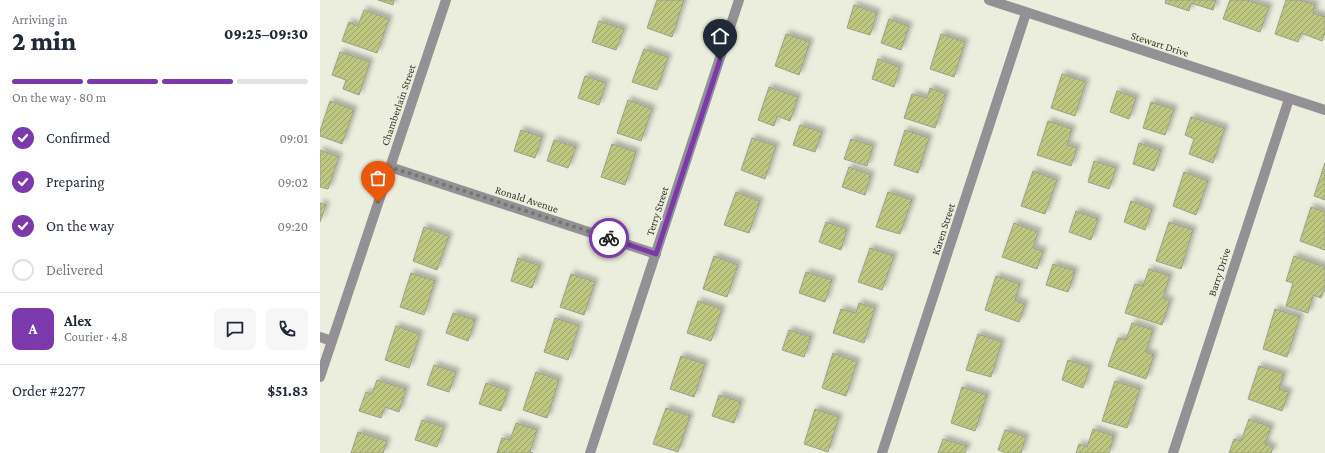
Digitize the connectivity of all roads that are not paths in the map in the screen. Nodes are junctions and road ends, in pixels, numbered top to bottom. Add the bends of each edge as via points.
1 (446, 0) edge
2 (739, 0) edge
3 (988, 0) edge
4 (1026, 13) junction
5 (1288, 99) junction
6 (1325, 110) edge
7 (390, 167) junction
8 (656, 254) junction
9 (320, 337) edge
10 (332, 341) junction
11 (320, 377) edge
12 (590, 453) edge
13 (882, 453) edge
14 (1173, 453) edge

1 - 7 street, Chamberlain Street
2 - 8 street, Terry Street
3 - 4 street, Stewart Drive
4 - 5 street, Stewart Drive
4 - 13 street, Karen Street
5 - 6 street, Stewart Drive
5 - 14 street, Barry Drive
7 - 8 street, Ronald Avenue
7 - 10 street, Chamberlain Street
8 - 12 street, Terry Street
9 - 10 street
10 - 11 street, Chamberlain Street

